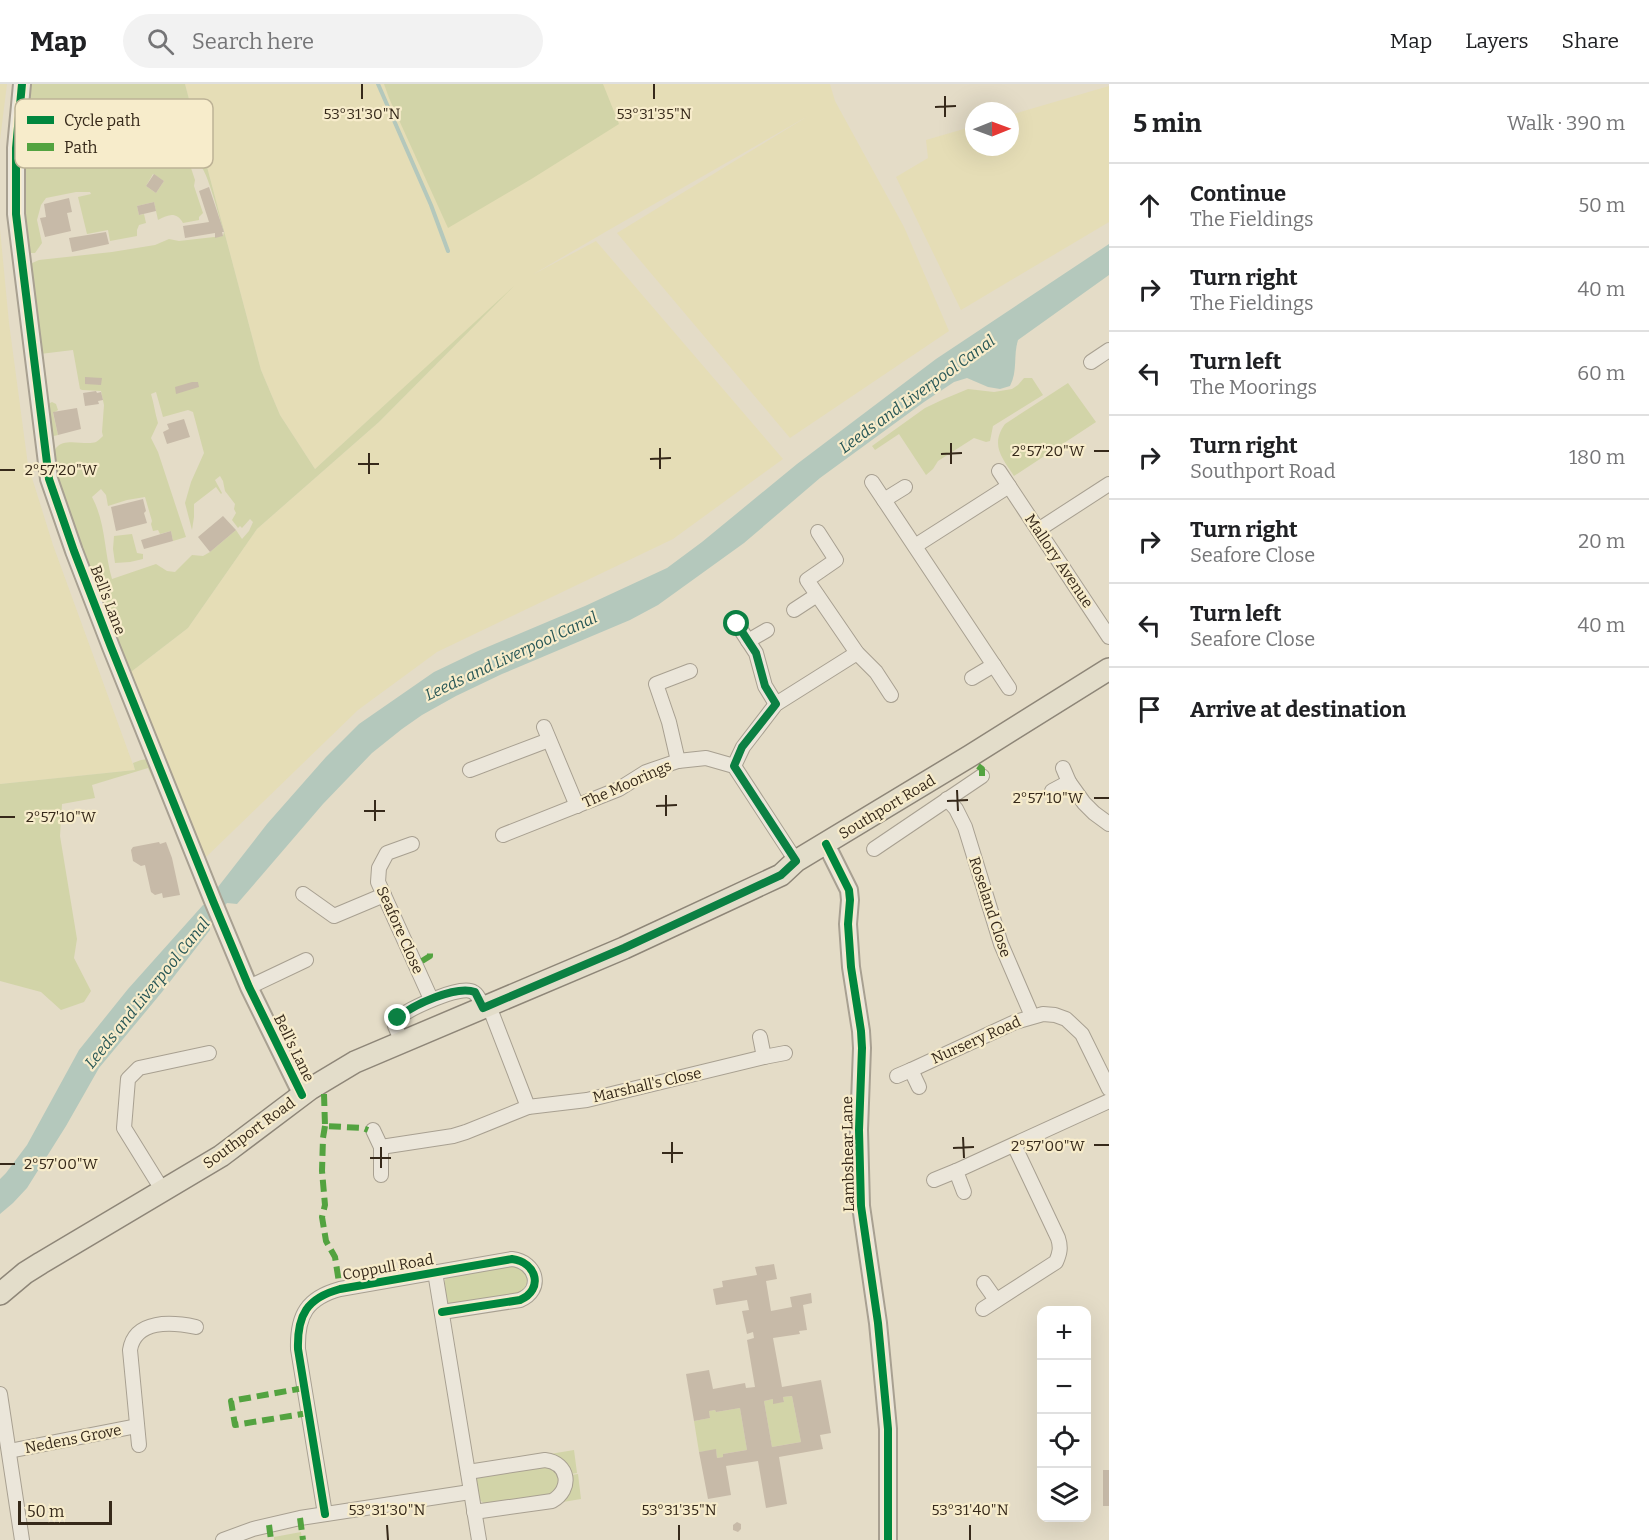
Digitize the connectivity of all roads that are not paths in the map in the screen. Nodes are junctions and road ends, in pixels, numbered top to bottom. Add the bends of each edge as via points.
1 (22, 84) edge
2 (21, 99) edge
3 (16, 168) edge
4 (1109, 350) edge
5 (1091, 362) dead end
6 (999, 471) dead end
7 (872, 482) dead end
8 (1109, 484) edge
9 (1009, 486) junction
10 (905, 487) dead end
11 (884, 500) junction
12 (1038, 530) junction
13 (818, 532) dead end
14 (915, 546) junction
15 (818, 595) junction
16 (794, 610) dead end
17 (737, 624) dead end
18 (767, 630) dead end
19 (1109, 636) edge
20 (748, 641) junction
21 (857, 653) junction
22 (994, 665) junction
23 (1109, 669) edge
24 (690, 671) dead end
25 (972, 678) dead end
26 (1009, 688) dead end
27 (891, 695) dead end
28 (776, 704) junction
29 (678, 761) junction
30 (734, 766) junction
31 (1063, 768) dead end
32 (470, 770) dead end
33 (982, 776) dead end
34 (1069, 782) junction
35 (1052, 791) dead end
36 (948, 799) junction
37 (577, 806) junction
38 (1109, 824) edge
39 (503, 835) dead end
40 (412, 844) dead end
41 (826, 844) junction
42 (874, 849) dead end
43 (796, 861) junction
44 (303, 894) dead end
45 (384, 895) junction
46 (306, 960) dead end
47 (249, 987) junction
48 (431, 999) junction
49 (486, 1007) junction
50 (1032, 1016) junction
51 (760, 1037) dead end
52 (402, 1042) junction
53 (209, 1053) dead end
54 (785, 1053) dead end
55 (764, 1057) junction
56 (911, 1070) junction
57 (897, 1076) dead end
58 (919, 1087) dead end
59 (1109, 1089) edge
60 (302, 1095) junction
61 (1109, 1101) edge
62 (528, 1107) junction
63 (373, 1130) dead end
64 (1014, 1145) junction
65 (381, 1147) junction
66 (956, 1171) junction
67 (381, 1175) dead end
68 (934, 1180) dead end
69 (163, 1191) junction
70 (964, 1192) dead end
71 (435, 1272) junction
72 (984, 1283) dead end
73 (0, 1294) edge
74 (996, 1300) junction
75 (983, 1309) dead end
76 (442, 1312) junction
77 (196, 1327) dead end
78 (0, 1394) edge
79 (137, 1426) junction
80 (139, 1445) dead end
81 (9, 1451) junction
82 (468, 1472) junction
83 (470, 1492) junction
84 (474, 1512) junction
85 (325, 1514) junction
86 (21, 1540) edge
87 (223, 1540) edge
88 (479, 1540) edge
89 (888, 1540) edge

1 - 2 street, Bell's Lane
3 - 47 street, Bell's Lane via 16,214 49,479 111,647
4 - 5 street
6 - 9 street, Mallory Avenue
7 - 11 street
8 - 12 street
9 - 12 street, Mallory Avenue
9 - 14 street
10 - 11 street
11 - 14 street
12 - 19 street, Mallory Avenue
13 - 15 street via 836,560 807,580
14 - 22 street
15 - 16 street
15 - 21 street
17 - 20 street
18 - 20 street
20 - 28 street
21 - 27 street
21 - 28 street
22 - 25 street
22 - 26 street
23 - 41 main road, Southport Road
24 - 29 street, The Moorings via 656,684
28 - 30 street via 742,747
29 - 30 street, The Moorings via 706,758
29 - 37 street, The Moorings
30 - 43 street
31 - 34 street
32 - 37 street, The Moorings via 546,733
33 - 36 street
34 - 35 street
34 - 38 street via 1084,803
36 - 42 street
36 - 50 street, Roseland Close via 965,827 1003,950
37 - 39 street, The Moorings
40 - 45 street, Seafore Close via 387,853 379,868 378,882
41 - 43 main road, Southport Road
41 - 89 street, Lambshear Lane via 849,890 850,900 850,957 862,1048 861,1206 888,1429
43 - 49 main road, Southport Road via 781,875
44 - 45 street via 334,916
45 - 48 street, Seafore Close
46 - 47 street
47 - 60 street, Bell's Lane
48 - 49 street via 460,990 471,991
48 - 52 street via 398,1018 395,1026
49 - 52 main road, Southport Road
49 - 62 street
50 - 56 street, Nursery Road
50 - 59 street, Nursery Road via 1055,1015 1074,1025
51 - 55 street
52 - 60 main road, Southport Road via 355,1062
53 - 69 street via 140,1068 128,1079 124,1128
54 - 55 street, Marshall's Close
55 - 62 street, Marshall's Close via 587,1100
56 - 57 street, Nursery Road
56 - 58 street
60 - 69 main road, Southport Road via 221,1156
61 - 64 street
62 - 65 street, Marshall's Close via 453,1136
63 - 65 street
64 - 66 street
64 - 74 street via 1058,1238 1060,1254 1056,1262
65 - 67 street
66 - 68 street
66 - 70 street
69 - 73 main road, Southport Road via 41,1263
71 - 76 street, Coppull Road
71 - 76 street, Coppull Road via 512,1259 529,1265 535,1276 530,1294 520,1300
71 - 85 street, Coppull Road via 329,1293 314,1301 302,1316 298,1349
72 - 74 street
74 - 75 street
76 - 82 street, Coppull Road
77 - 79 street, Nedens Grove via 179,1323 156,1325 135,1335 130,1350
78 - 81 street
79 - 80 street, Nedens Grove
79 - 81 street, Nedens Grove
81 - 86 street
82 - 83 street, Coppull Road
82 - 84 street via 545,1460 558,1464 566,1477 563,1491 552,1501
83 - 84 street, Coppull Road
83 - 85 street
84 - 88 street, Coppull Road
85 - 87 street via 253,1529

